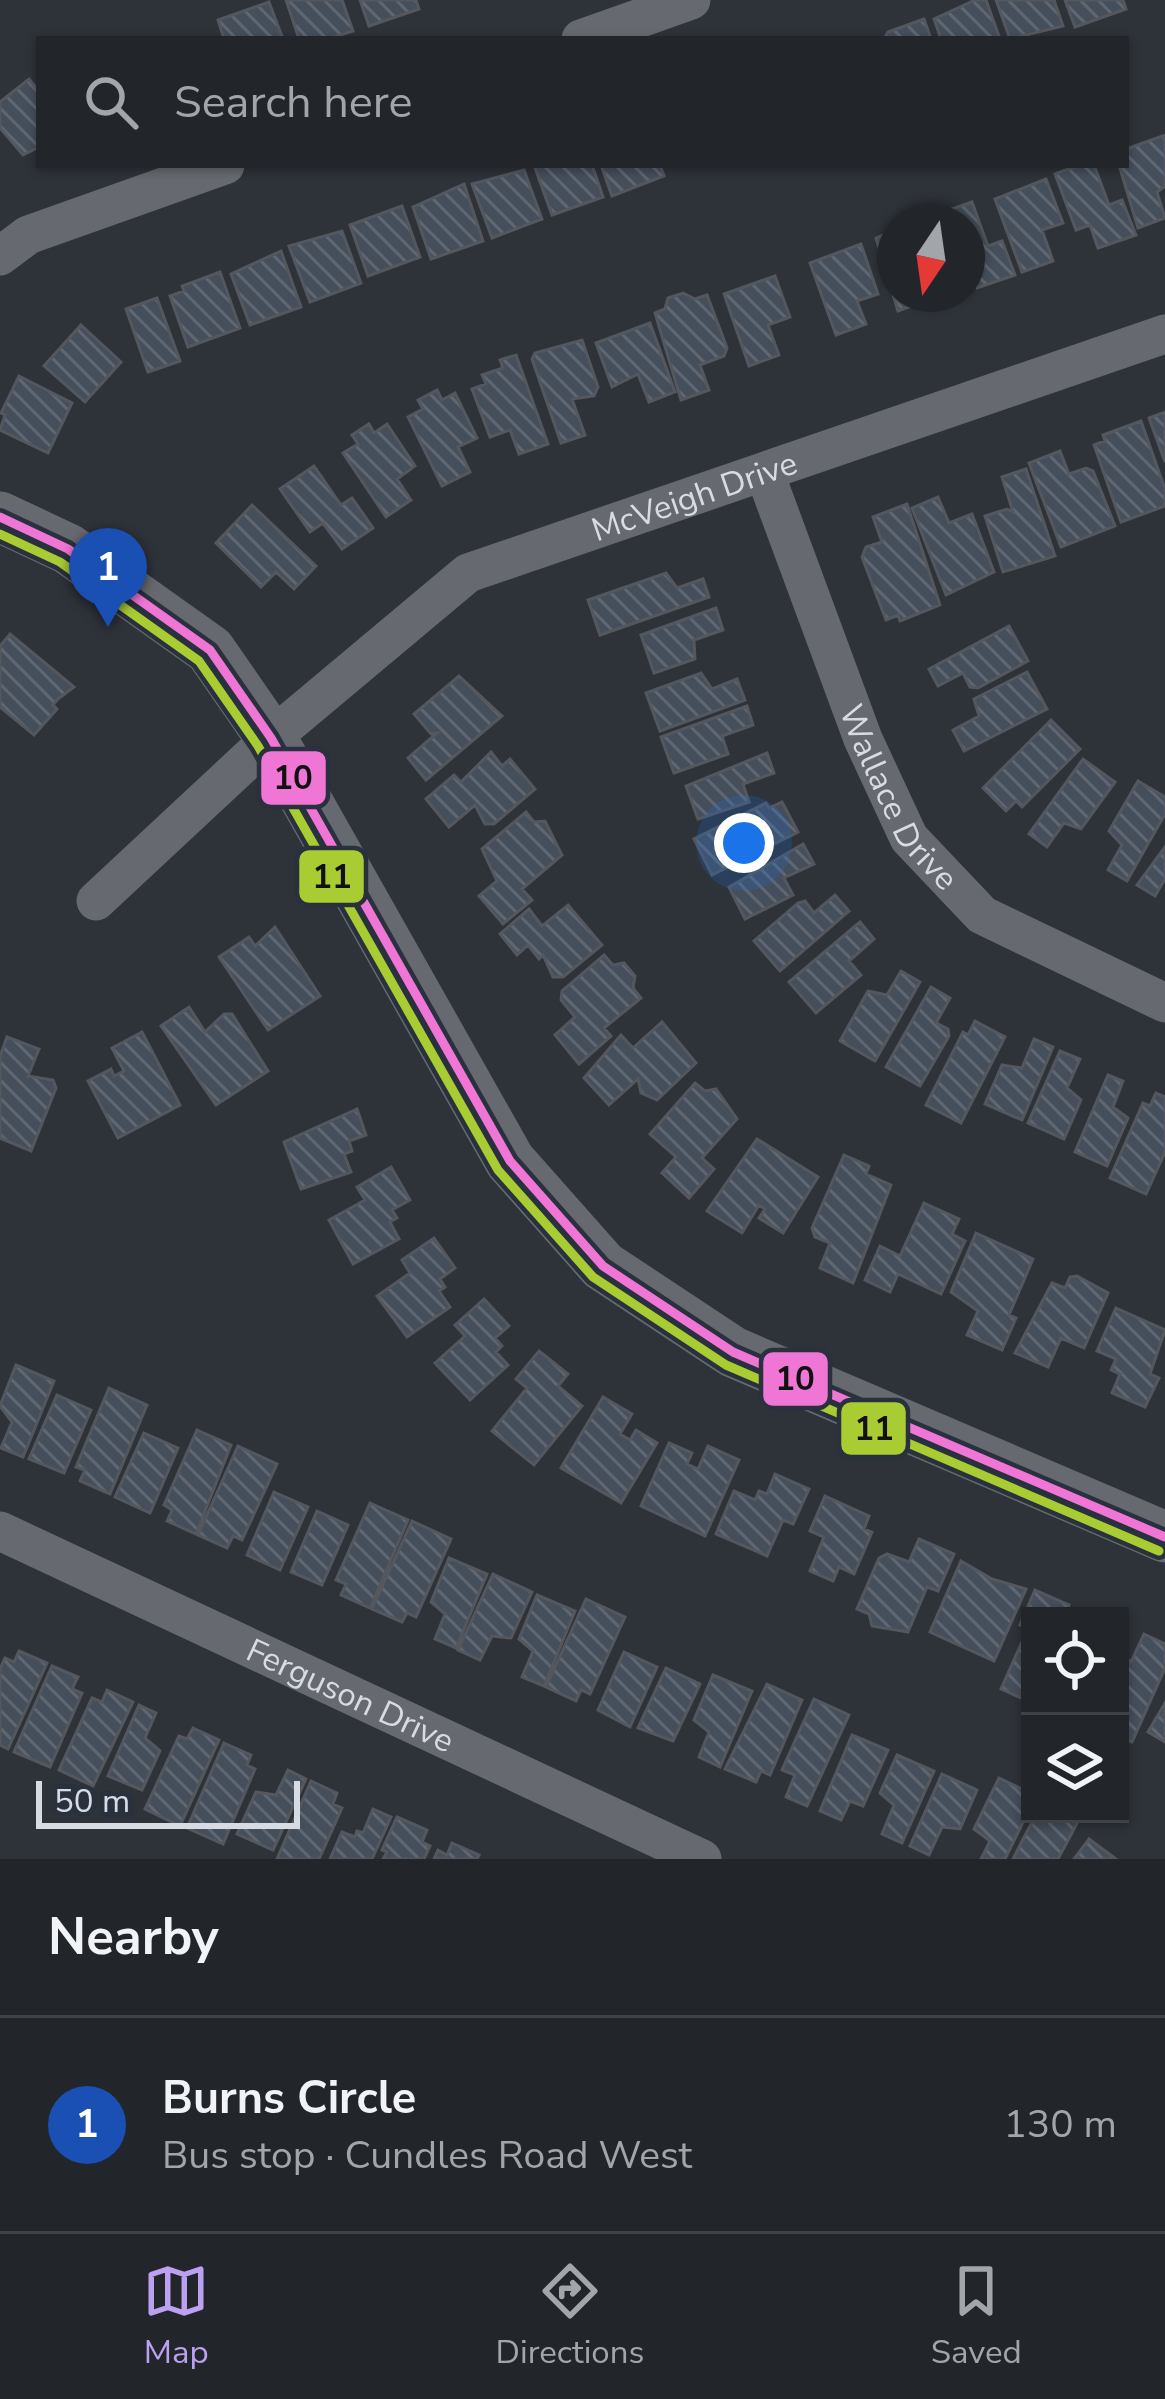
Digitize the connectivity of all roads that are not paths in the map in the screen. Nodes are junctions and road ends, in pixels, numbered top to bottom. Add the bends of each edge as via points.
1 (691, 0) edge
2 (589, 36) edge
3 (217, 168) edge
4 (0, 256) edge
5 (1165, 334) edge
6 (765, 474) junction
7 (0, 517) edge
8 (271, 738) junction
9 (96, 901) dead end
10 (1165, 1003) edge
11 (0, 1531) edge
12 (1165, 1537) edge
13 (702, 1859) edge

1 - 2 street
3 - 4 street via 28,235
5 - 6 street, McVeigh Drive
6 - 8 street, McVeigh Drive via 468,573
6 - 10 street, Wallace Drive via 863,740 909,838 982,915
7 - 8 street via 68,549 209,650
8 - 9 street, McVeigh Drive
8 - 12 street via 510,1161 603,1266 734,1352
11 - 13 street, Ferguson Drive

